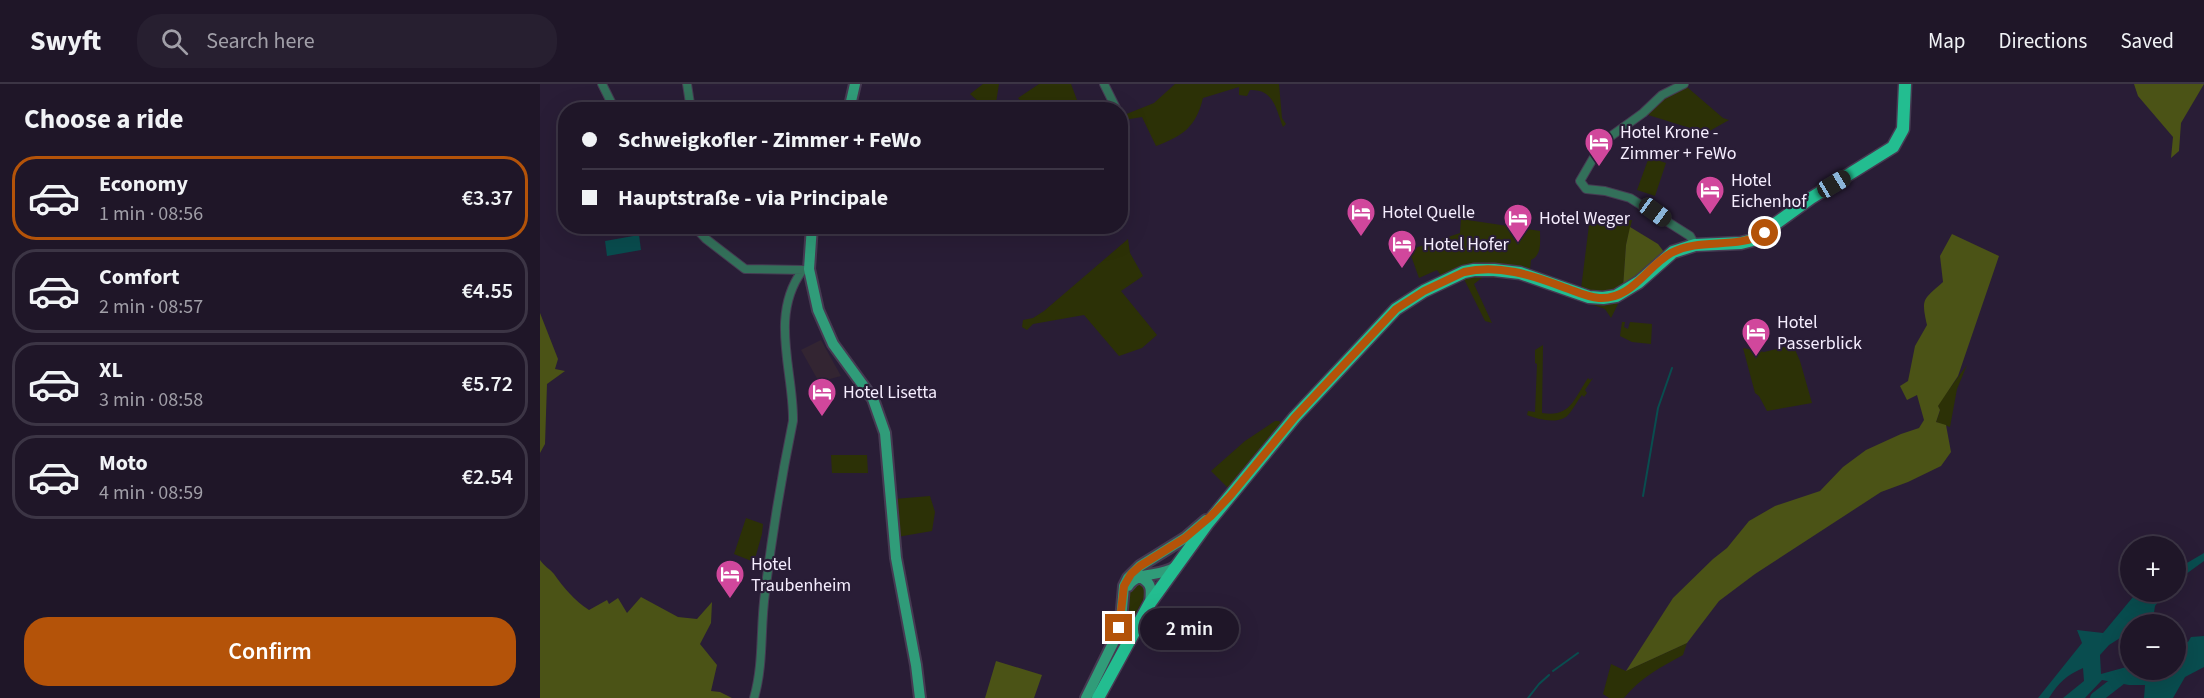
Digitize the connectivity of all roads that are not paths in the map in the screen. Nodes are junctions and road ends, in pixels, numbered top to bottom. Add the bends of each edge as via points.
1 (602, 84) edge
2 (687, 84) edge
3 (855, 84) edge
4 (1104, 84) edge
5 (1684, 84) edge
6 (1905, 84) edge
7 (611, 102) edge
8 (690, 102) edge
9 (851, 102) edge
10 (1113, 102) edge
11 (701, 234) edge
12 (811, 234) edge
13 (1695, 245) junction
14 (805, 270) junction
15 (1230, 496) junction
16 (1140, 566) junction
17 (1168, 575) junction
18 (1135, 578) junction
19 (1125, 591) junction
20 (1150, 603) junction
21 (754, 698) edge
22 (920, 698) edge
23 (1086, 698) edge
24 (1098, 698) edge

1 - 7 street
2 - 8 street
3 - 9 street
4 - 10 street
5 - 13 street via 1662,95 1612,135 1580,181 1586,189 1630,198 1690,236
6 - 13 main road via 1903,129 1893,147 1810,198 1753,240
11 - 14 street via 745,269
12 - 14 street
13 - 15 main road via 1673,252 1629,289 1610,297 1589,297 1535,277 1494,270 1464,272 1424,291 1396,309 1354,353
14 - 21 street via 795,281 785,320 793,421 775,510 760,676
14 - 22 street via 822,323 873,399 885,433 896,558
15 - 16 street via 1185,538
15 - 17 main road
16 - 17 street via 1157,563
16 - 19 street via 1125,581
17 - 18 street
17 - 20 main road
18 - 19 street
18 - 20 street via 1142,578 1152,588
19 - 23 street via 1116,637
20 - 24 main road

